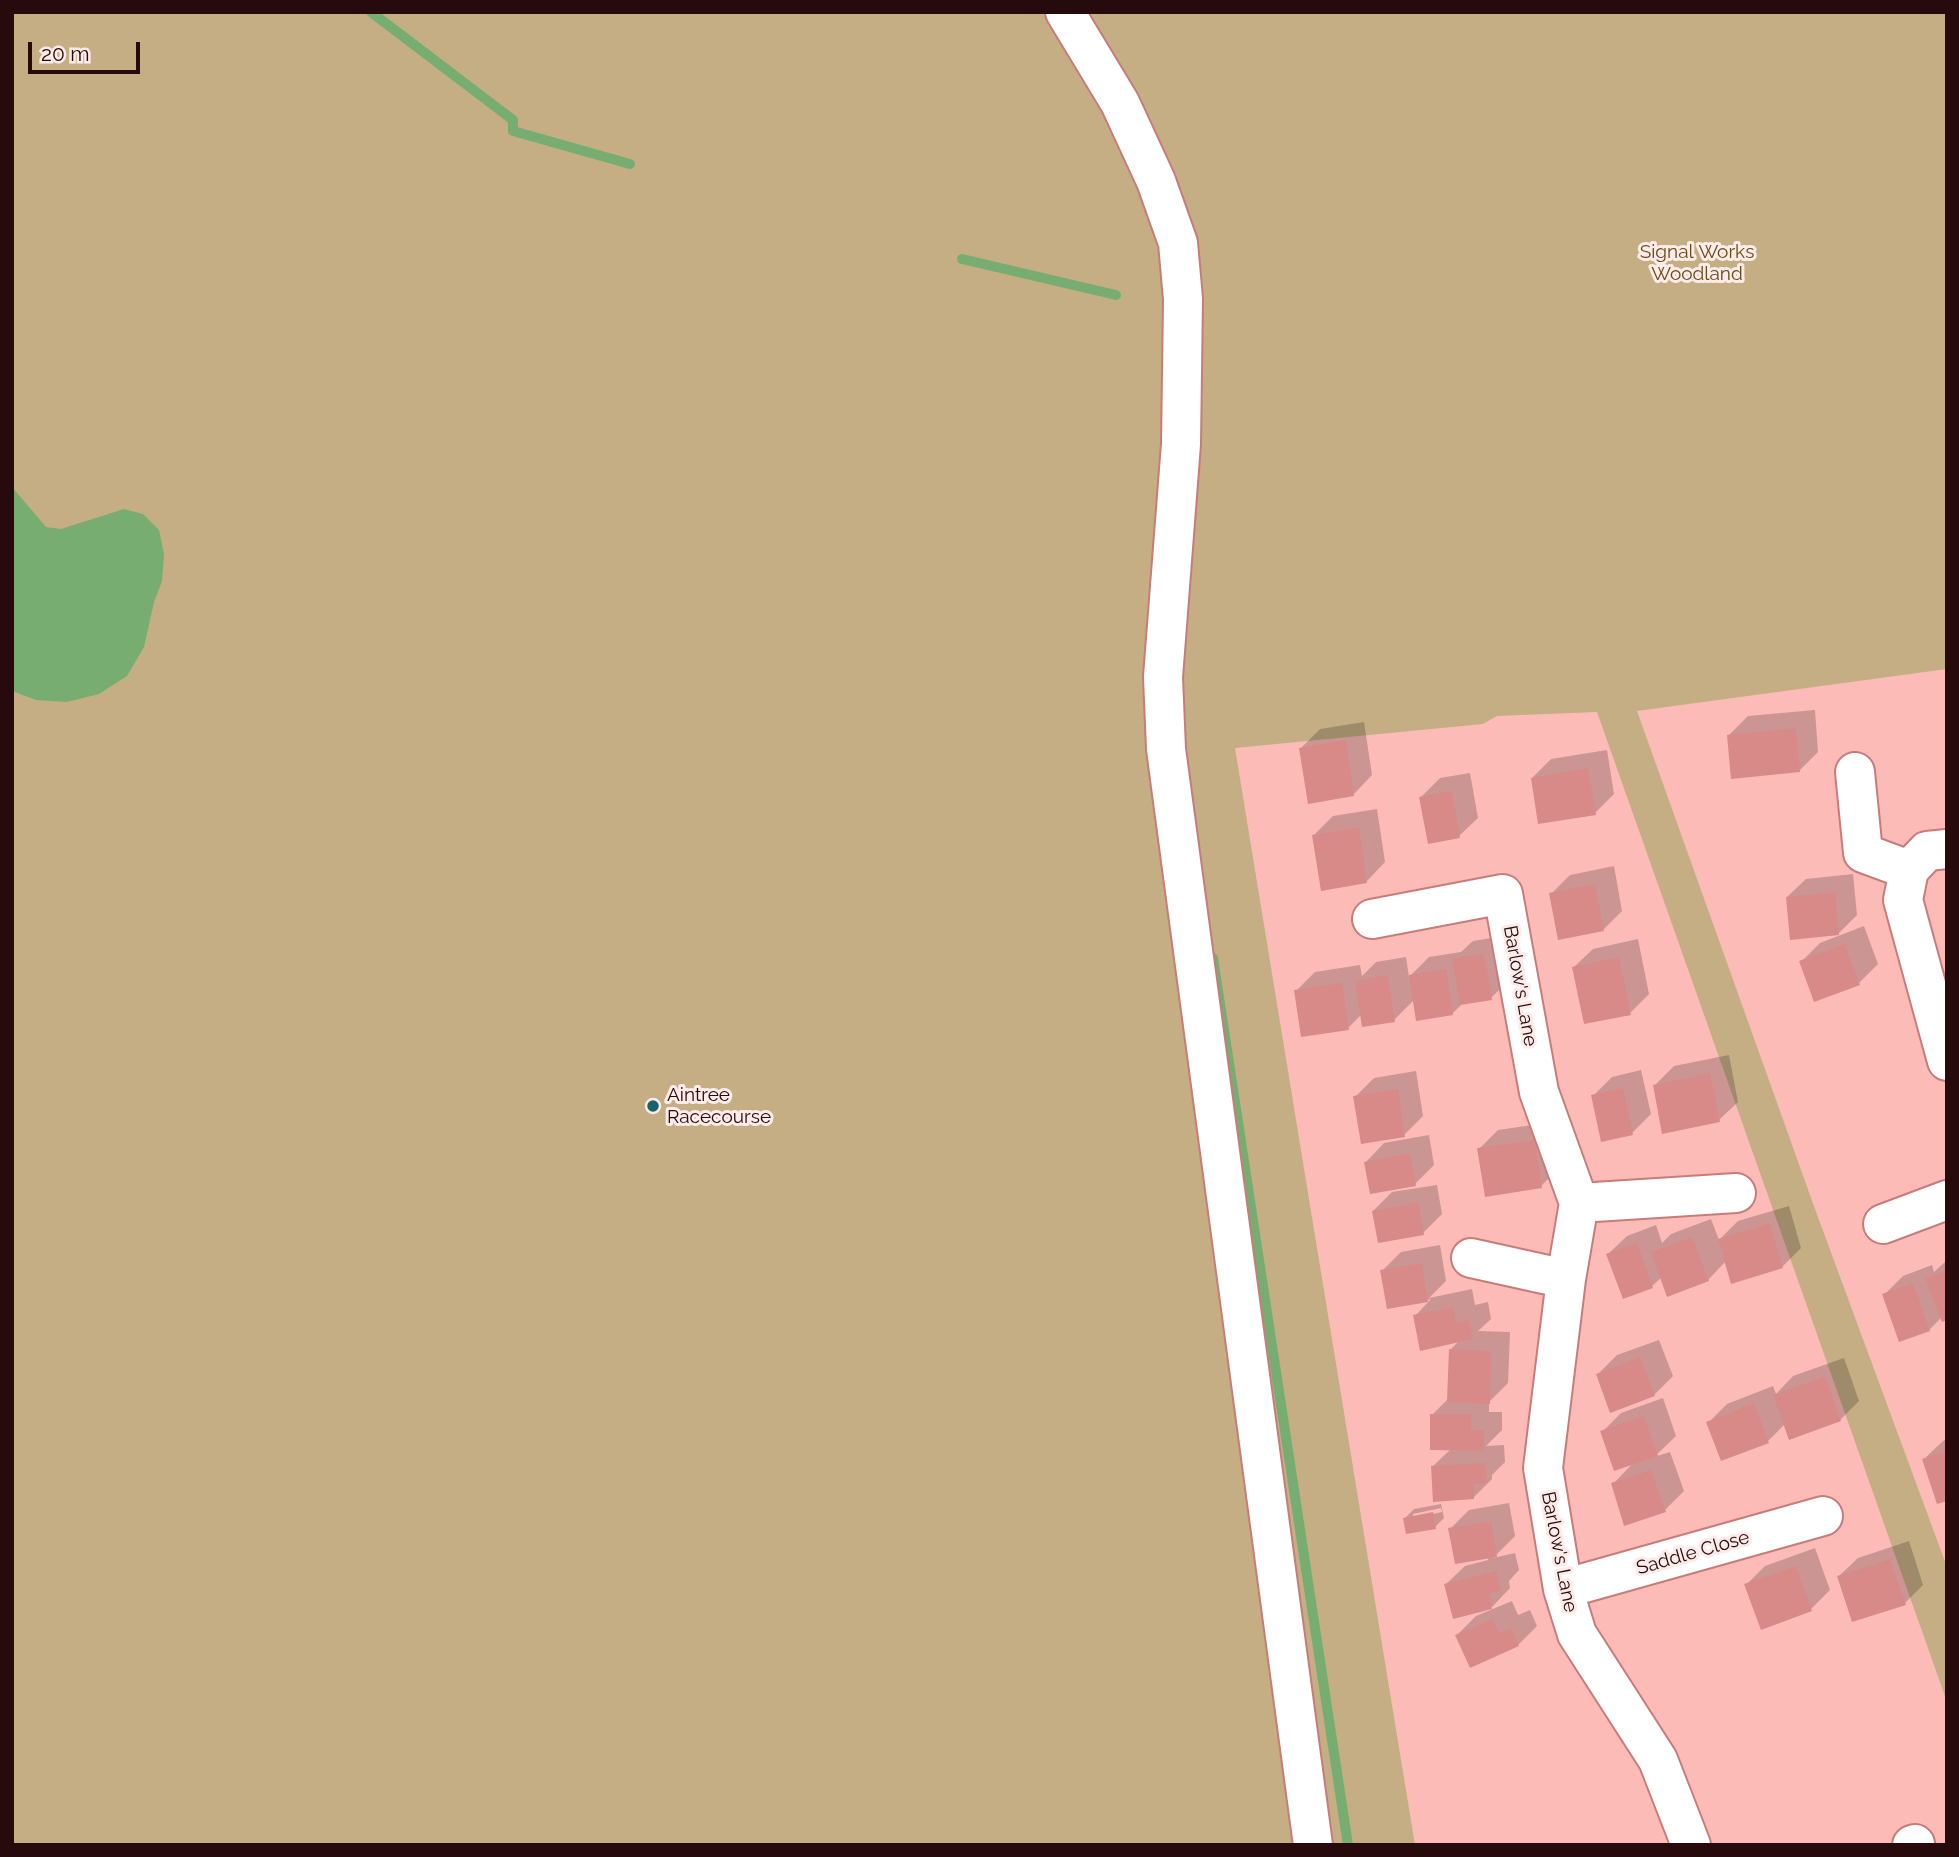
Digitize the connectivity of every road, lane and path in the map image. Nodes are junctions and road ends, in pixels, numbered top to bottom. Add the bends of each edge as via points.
1 (1065, 12) edge
2 (1855, 772) dead end
3 (1947, 849) edge
4 (1909, 870) junction
5 (1372, 919) dead end
6 (1947, 1060) edge
7 (1736, 1194) dead end
8 (1947, 1200) edge
9 (1579, 1203) junction
10 (1883, 1224) dead end
11 (1471, 1258) dead end
12 (1566, 1279) junction
13 (1823, 1517) dead end
14 (1563, 1590) junction
15 (1682, 1843) edge
16 (1313, 1845) edge

1 - 16 street via 1120,103 1178,243 1181,444 1163,677 1166,749
2 - 4 street via 1863,853
3 - 4 street via 1927,851
4 - 6 street via 1903,900
5 - 9 street, Barlow's Lane via 1503,894 1539,1092
7 - 9 street
8 - 10 street
9 - 12 street, Barlow's Lane
11 - 12 street
12 - 14 street, Barlow's Lane via 1543,1468
13 - 14 street, Saddle Close
14 - 15 street, Barlow's Lane via 1577,1634 1658,1760

